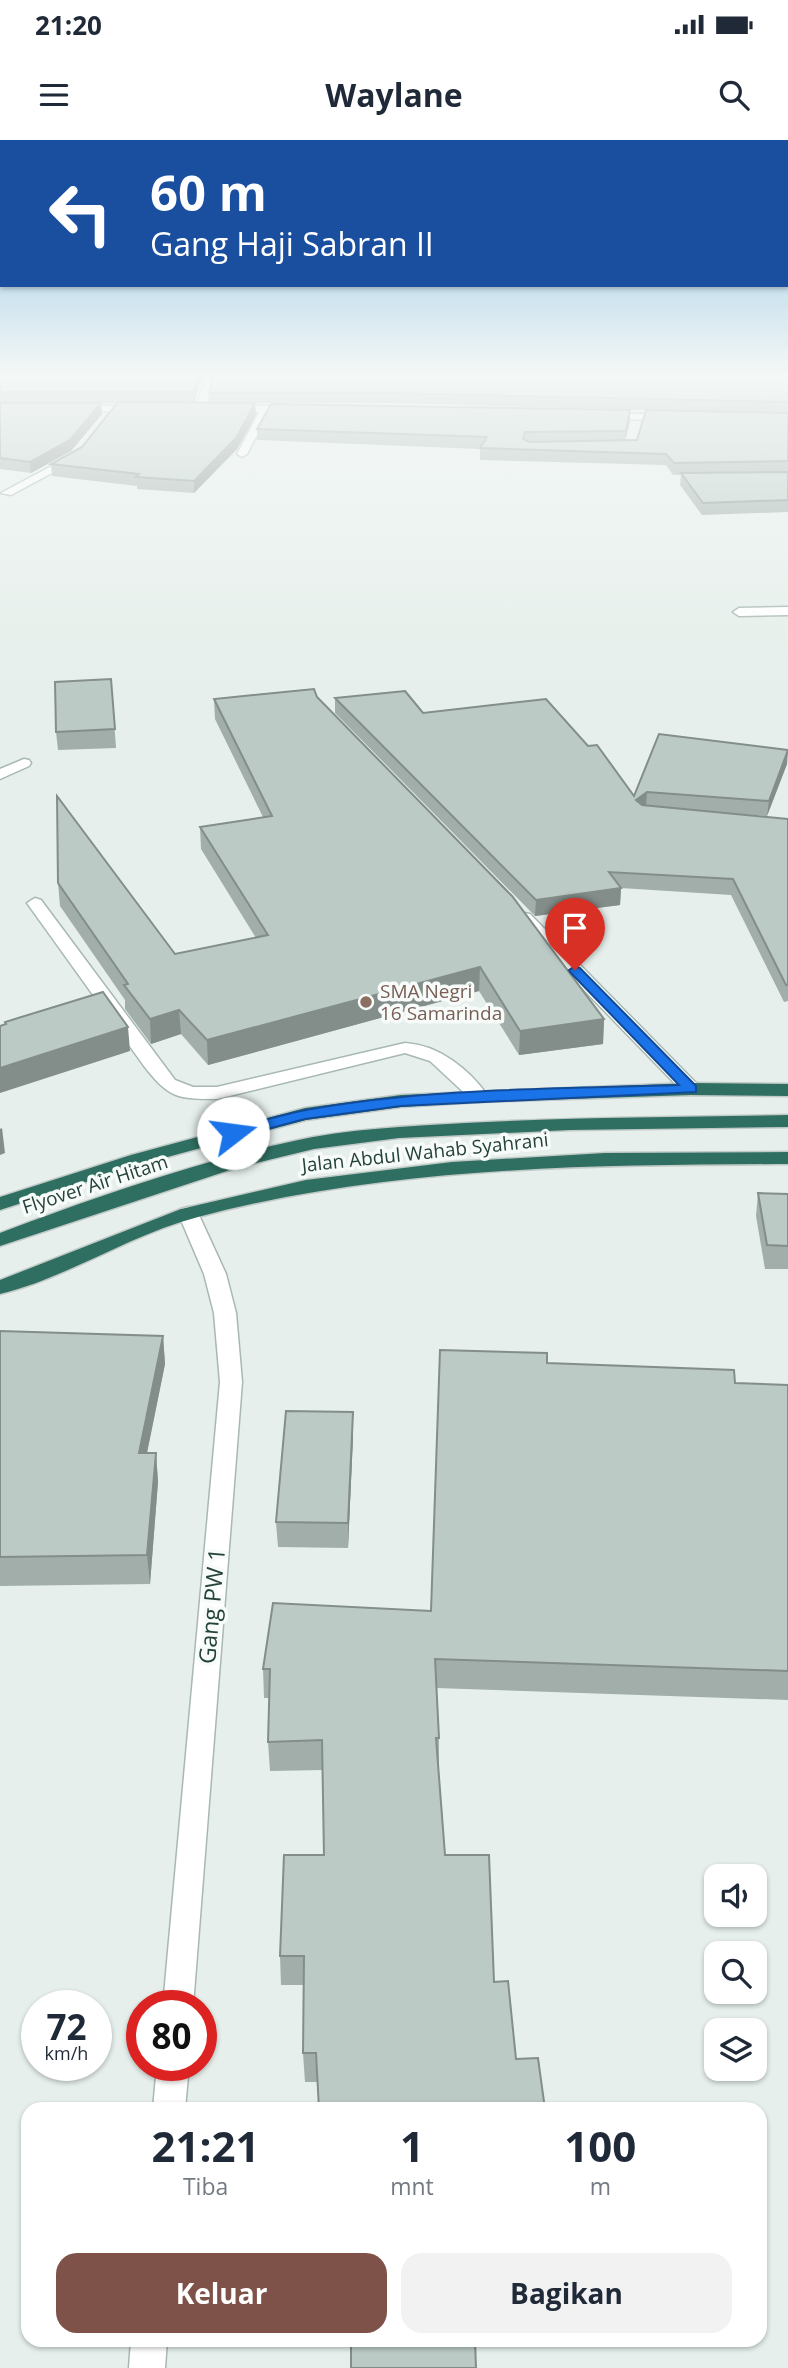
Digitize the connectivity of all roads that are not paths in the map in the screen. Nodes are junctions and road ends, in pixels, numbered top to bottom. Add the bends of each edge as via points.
1 (38, 478) edge
2 (7, 493) dead end
3 (788, 611) edge
4 (739, 612) dead end
5 (24, 763) dead end
6 (0, 775) edge
7 (508, 901) edge
8 (35, 903) dead end
9 (691, 1089) junction
10 (788, 1090) edge
11 (478, 1096) junction
12 (788, 1121) edge
13 (788, 1158) edge
14 (0, 1204) edge
15 (188, 1213) junction
16 (0, 1240) edge
17 (0, 1288) edge
18 (179, 1990) edge
19 (172, 2081) edge
20 (170, 2102) edge
21 (148, 2347) edge
22 (147, 2368) edge

1 - 2 street
3 - 4 street
5 - 6 street
7 - 9 street
8 - 11 street via 109,1009 178,1090 217,1093 420,1048
9 - 10 highway
9 - 11 highway
11 - 14 highway via 305,1114 138,1158
12 - 16 highway, Flyover Air Hitam via 557,1124 399,1132 314,1143 233,1162
13 - 15 highway, Jalan Abdul Wahab Syahrani via 606,1159 452,1168 306,1186
15 - 17 highway, Jalan Abdul Wahab Syahrani
15 - 18 street, Gang PW 1 via 215,1274 225,1313 231,1382
19 - 20 street
21 - 22 street

